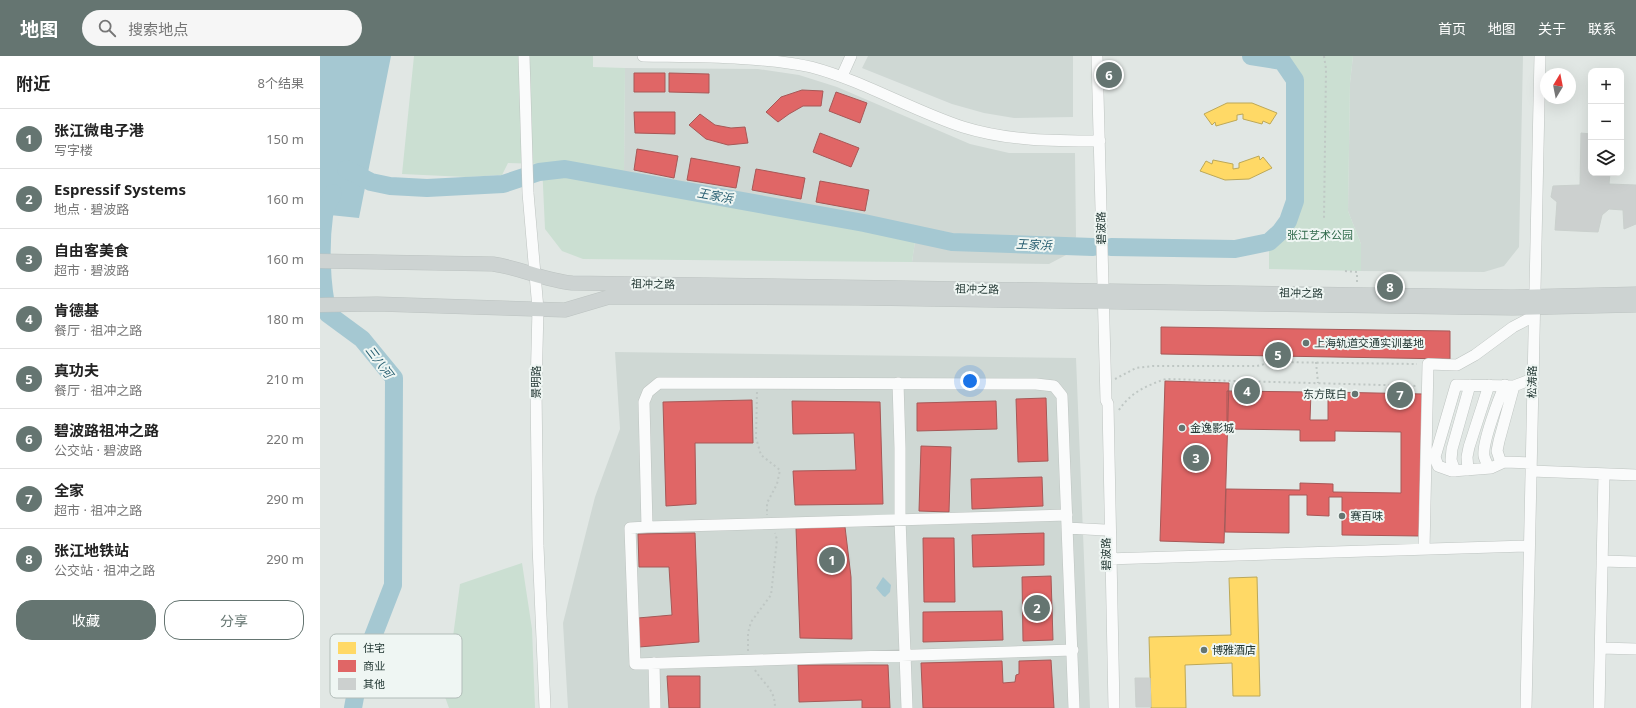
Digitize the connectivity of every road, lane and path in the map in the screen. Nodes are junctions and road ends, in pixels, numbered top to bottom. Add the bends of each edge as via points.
1 (524, 56) edge
2 (643, 56) edge
3 (851, 56) edge
4 (1097, 56) edge
5 (1324, 56) edge
6 (1540, 56) edge
7 (842, 76) junction
8 (1100, 141) junction
9 (1324, 219) dead end
10 (320, 261) edge
11 (1345, 271) dead end
12 (536, 276) junction
13 (1357, 294) junction
14 (1636, 294) edge
15 (1103, 296) junction
16 (320, 305) edge
17 (1636, 305) edge
18 (1534, 307) junction
19 (538, 309) junction
20 (1316, 362) junction
21 (1428, 364) junction
22 (1532, 379) junction
23 (757, 383) junction
24 (898, 384) junction
25 (1318, 384) junction
26 (1106, 385) junction
27 (1470, 385) junction
28 (1489, 385) junction
29 (1428, 386) junction
30 (1510, 386) junction
31 (1106, 400) junction
32 (1117, 414) dead end
33 (1501, 463) junction
34 (1531, 467) junction
35 (1489, 468) junction
36 (1468, 470) junction
37 (1455, 471) junction
38 (1604, 474) junction
39 (1636, 475) edge
40 (1067, 515) junction
41 (900, 520) junction
42 (770, 523) junction
43 (647, 527) junction
44 (1067, 528) junction
45 (1105, 530) junction
46 (1529, 546) junction
47 (1424, 549) junction
48 (1108, 559) junction
49 (1602, 561) junction
50 (1636, 562) edge
51 (1600, 648) junction
52 (1636, 649) edge
53 (1072, 650) junction
54 (905, 655) junction
55 (751, 660) junction
56 (654, 663) junction
57 (545, 708) edge
58 (655, 708) edge
59 (775, 708) edge
60 (907, 708) edge
61 (1074, 708) edge
62 (1108, 708) edge
63 (1114, 708) edge
64 (1526, 708) edge
65 (1599, 708) edge

1 - 12 street, 景明路 via 528,193
2 - 7 street via 777,61 809,66
3 - 7 street
4 - 8 street, 碧波路
5 - 9 path
6 - 18 street, 松涛路
7 - 8 street via 932,116 992,134 1032,140
8 - 15 street, 碧波路
10 - 12 main road, 祖冲之路 via 493,264 520,269
11 - 13 path via 1358,272
12 - 15 main road, 祖冲之路 via 572,283
12 - 19 street, 景明路
13 - 15 main road, 祖冲之路
13 - 18 main road, 祖冲之路
14 - 18 main road, 祖冲之路
15 - 18 main road, 祖冲之路
15 - 19 main road, 祖冲之路 via 609,296 565,310
15 - 26 street, 碧波路
16 - 19 main road, 祖冲之路 via 377,304
17 - 18 main road, 祖冲之路
18 - 21 street via 1513,328 1475,355 1457,364
18 - 22 street, 松涛路
19 - 57 street, 景明路 via 538,514
20 - 21 path
20 - 25 path
20 - 26 path via 1272,362 1257,366 1153,366 1136,368
21 - 29 street
22 - 30 street
22 - 34 street, 松涛路
23 - 24 street
23 - 42 path via 756,438 761,455 780,470 777,484 767,503 766,514
23 - 43 street via 659,383 648,392 644,402
24 - 40 street via 1054,386 1062,396
24 - 41 street
25 - 29 path
25 - 32 path via 1166,379 1142,389 1129,398
26 - 31 street, 碧波路
27 - 28 street
27 - 37 street via 1452,449 1451,460
27 - 37 street via 1456,385 1435,457 1438,466
28 - 30 street
28 - 36 street via 1469,447
29 - 47 street
30 - 33 street via 1497,451
30 - 35 street via 1498,401 1486,444 1484,455
31 - 45 street, 碧波路 via 1103,404
31 - 48 street, 碧波路
33 - 34 street
33 - 35 street
34 - 38 street
34 - 46 street, 松涛路
35 - 36 street
36 - 37 street
38 - 39 street
38 - 49 street
40 - 41 street
40 - 44 street
41 - 42 street
41 - 54 street
42 - 43 street
42 - 55 path via 778,540 771,595 752,622 748,633
43 - 56 street via 630,528 635,664
44 - 45 street
44 - 53 street
45 - 48 street, 碧波路
46 - 47 street
46 - 64 street, 松涛路
47 - 48 street
48 - 62 street, 碧波路
48 - 63 street, 碧波路
49 - 50 street
49 - 51 street
51 - 52 street
51 - 65 street
53 - 54 street
53 - 61 street
54 - 55 street
54 - 60 street
55 - 56 street
55 - 59 path via 758,676 771,688
56 - 58 street

